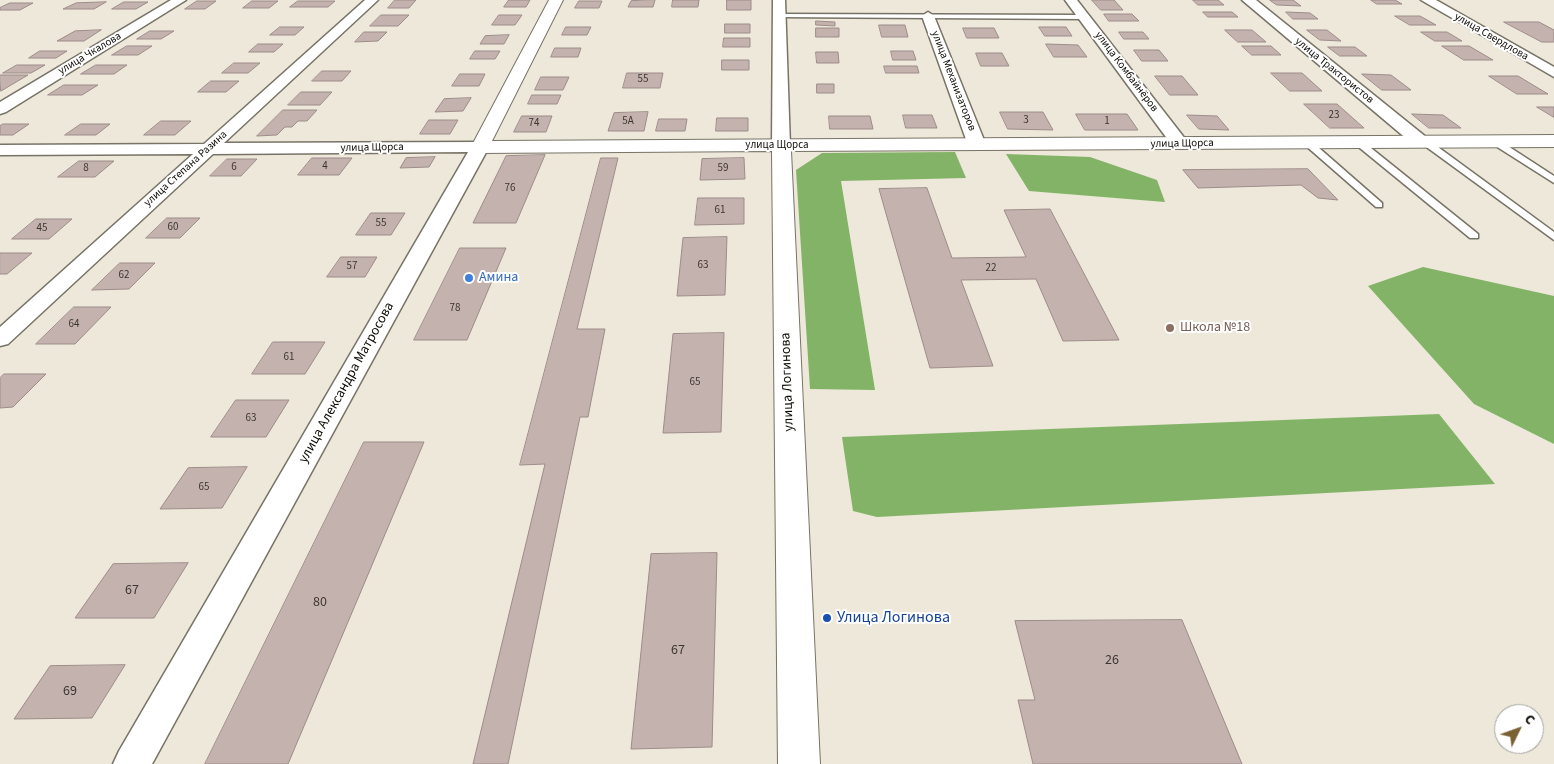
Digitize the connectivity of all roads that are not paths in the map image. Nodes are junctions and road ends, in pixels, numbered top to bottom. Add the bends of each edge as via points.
1 (180, 0) edge
2 (372, 0) edge
3 (556, 0) edge
4 (779, 0) edge
5 (1071, 0) edge
6 (1248, 0) edge
7 (1427, 0) edge
8 (779, 16) junction
9 (928, 16) junction
10 (1084, 17) junction
11 (1554, 73) edge
12 (0, 109) edge
13 (1422, 141) junction
14 (1494, 141) junction
15 (1554, 141) edge
16 (1308, 142) junction
17 (1358, 142) junction
18 (1180, 144) junction
19 (977, 145) junction
20 (781, 146) junction
21 (480, 147) junction
22 (0, 150) edge
23 (208, 150) junction
24 (1554, 180) edge
25 (1379, 205) dead end
26 (1474, 236) dead end
27 (1554, 237) edge
28 (0, 338) edge
29 (132, 764) edge
30 (799, 764) edge

1 - 12 street, улица Чкалова
2 - 23 street, улица Степана Разина
3 - 21 street, улица Александра Матросова
4 - 8 street, улица Логинова
5 - 10 street, улица Комбайнёров
6 - 13 street, улица Трактористов
7 - 11 street, улица Свердлова
8 - 9 lane
8 - 20 street, улица Логинова
9 - 10 lane
9 - 19 street, улица Механизаторов
10 - 18 street, улица Комбайнёров
13 - 14 street, улица Щорса
13 - 17 street, улица Щорса
13 - 27 lane
14 - 15 street, улица Щорса
14 - 24 lane
16 - 17 street, улица Щорса
16 - 18 street, улица Щорса
16 - 25 lane
17 - 26 lane
18 - 19 street, улица Щорса
19 - 20 street, улица Щорса
20 - 21 street, улица Щорса
20 - 30 street, улица Логинова
21 - 23 street, улица Щорса
21 - 29 street, улица Александра Матросова
22 - 23 street, улица Щорса
23 - 28 street, улица Степана Разина

